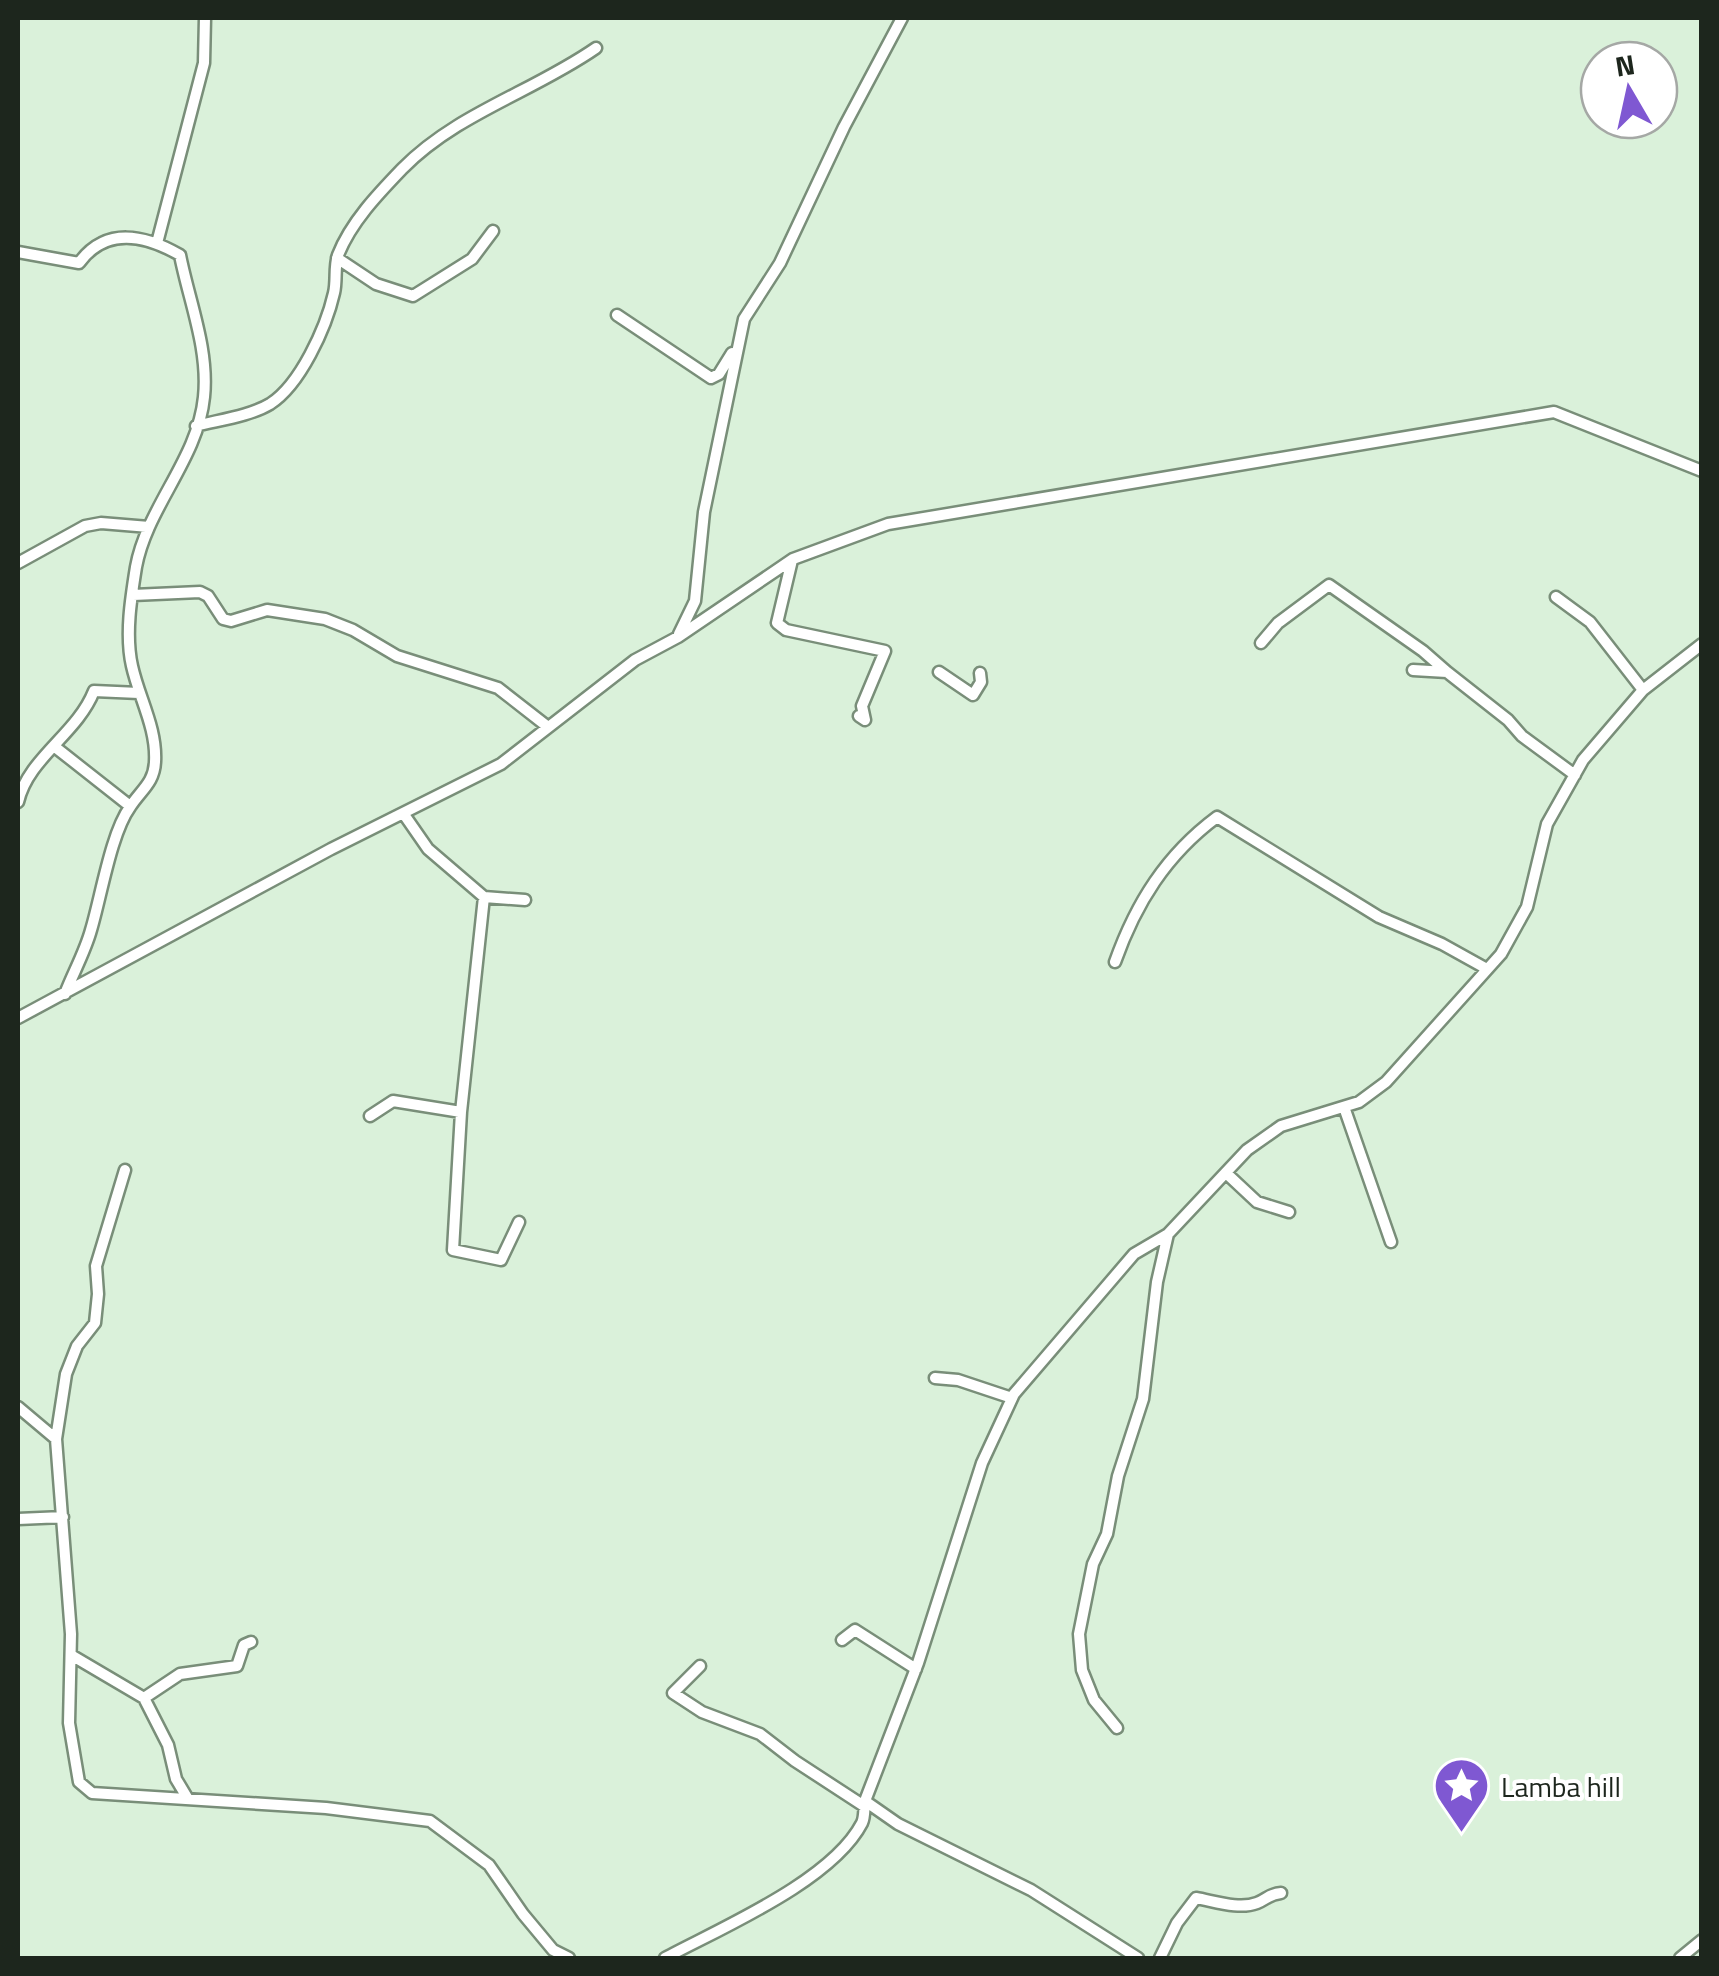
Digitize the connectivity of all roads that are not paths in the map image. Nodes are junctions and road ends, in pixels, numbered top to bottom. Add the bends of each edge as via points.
1 (205, 18) edge
2 (902, 18) edge
3 (596, 48) dead end
4 (492, 231) dead end
5 (157, 243) junction
6 (18, 252) edge
7 (337, 258) junction
8 (618, 315) dead end
9 (744, 318) junction
10 (196, 426) junction
11 (1702, 472) edge
12 (149, 527) junction
13 (792, 559) junction
14 (18, 562) edge
15 (133, 595) junction
16 (1556, 597) dead end
17 (678, 637) junction
18 (1261, 643) dead end
19 (1702, 644) edge
20 (1413, 670) dead end
21 (939, 672) dead end
22 (1447, 672) junction
23 (980, 673) dead end
24 (1644, 690) junction
25 (139, 694) junction
26 (859, 716) dead end
27 (548, 727) junction
28 (55, 746) junction
29 (1575, 775) junction
30 (18, 802) edge
31 (130, 806) junction
32 (403, 813) junction
33 (484, 897) junction
34 (524, 900) dead end
35 (1115, 962) dead end
36 (1487, 969) junction
37 (64, 995) junction
38 (18, 1018) edge
39 (1344, 1107) junction
40 (461, 1112) junction
41 (370, 1116) dead end
42 (125, 1170) dead end
43 (1226, 1173) junction
44 (1289, 1212) dead end
45 (519, 1222) dead end
46 (1168, 1234) junction
47 (1392, 1242) dead end
48 (935, 1378) dead end
49 (1012, 1398) junction
50 (18, 1407) edge
51 (56, 1439) junction
52 (63, 1517) junction
53 (18, 1519) edge
54 (842, 1640) dead end
55 (252, 1642) dead end
56 (70, 1655) junction
57 (700, 1666) dead end
58 (916, 1668) junction
59 (144, 1698) junction
60 (1117, 1728) dead end
61 (188, 1799) junction
62 (864, 1803) junction
63 (1281, 1893) dead end
64 (1702, 1940) edge
65 (569, 1958) edge
66 (665, 1958) edge
67 (1138, 1958) edge
68 (1160, 1958) edge
69 (1680, 1958) edge

1 - 5 street via 204,63
2 - 9 street via 780,263
3 - 7 street via 429,144 374,199
4 - 7 street via 472,259 412,296 376,284
5 - 6 street via 111,238 95,243 79,263
5 - 10 street via 180,254 202,350 204,397
7 - 10 street via 330,307 287,390 267,406
8 - 9 street via 711,378 730,360
9 - 17 street via 704,512 695,601
10 - 12 street
11 - 13 street via 1554,412 888,524
12 - 14 street via 85,526
12 - 15 street
13 - 17 street
13 - 26 street via 777,623 884,651 862,706 865,720
15 - 25 street via 130,661
15 - 27 street via 200,592 231,621 267,610 325,619 397,656 498,688
16 - 24 street via 1590,622
17 - 27 street
18 - 22 street via 1329,585
19 - 24 street
20 - 22 street
21 - 23 street via 973,695
22 - 29 street
24 - 29 street
25 - 28 street via 94,692
25 - 31 street via 155,764 152,781
27 - 32 street via 501,764
28 - 30 street via 21,786
28 - 31 street
29 - 36 street via 1547,824 1527,907
31 - 37 street via 90,936
32 - 33 street via 428,849
32 - 37 street
33 - 34 street
33 - 40 street
35 - 36 street via 1160,872 1217,818 1379,917
36 - 39 street via 1386,1082
37 - 38 street
39 - 43 street via 1281,1126
39 - 47 street
40 - 41 street via 393,1102
40 - 45 street via 453,1250 501,1260
42 - 51 street via 96,1266 95,1324 66,1374
43 - 44 street via 1257,1202
43 - 46 street
46 - 49 street via 1134,1254
46 - 60 street via 1143,1399 1079,1634 1082,1670 1094,1700
48 - 49 street
49 - 58 street via 982,1463
50 - 51 street
51 - 52 street
52 - 53 street
52 - 56 street
54 - 58 street via 855,1630
55 - 59 street via 244,1644 237,1666 180,1674
56 - 59 street
56 - 61 street via 69,1723 79,1782 92,1793
57 - 62 street via 673,1693 760,1734
58 - 62 street
59 - 61 street
61 - 65 street via 430,1821 490,1864 553,1950
62 - 66 street via 864,1821 830,1863
62 - 67 street via 1031,1890
63 - 68 street via 1258,1903 1196,1898
64 - 69 street

